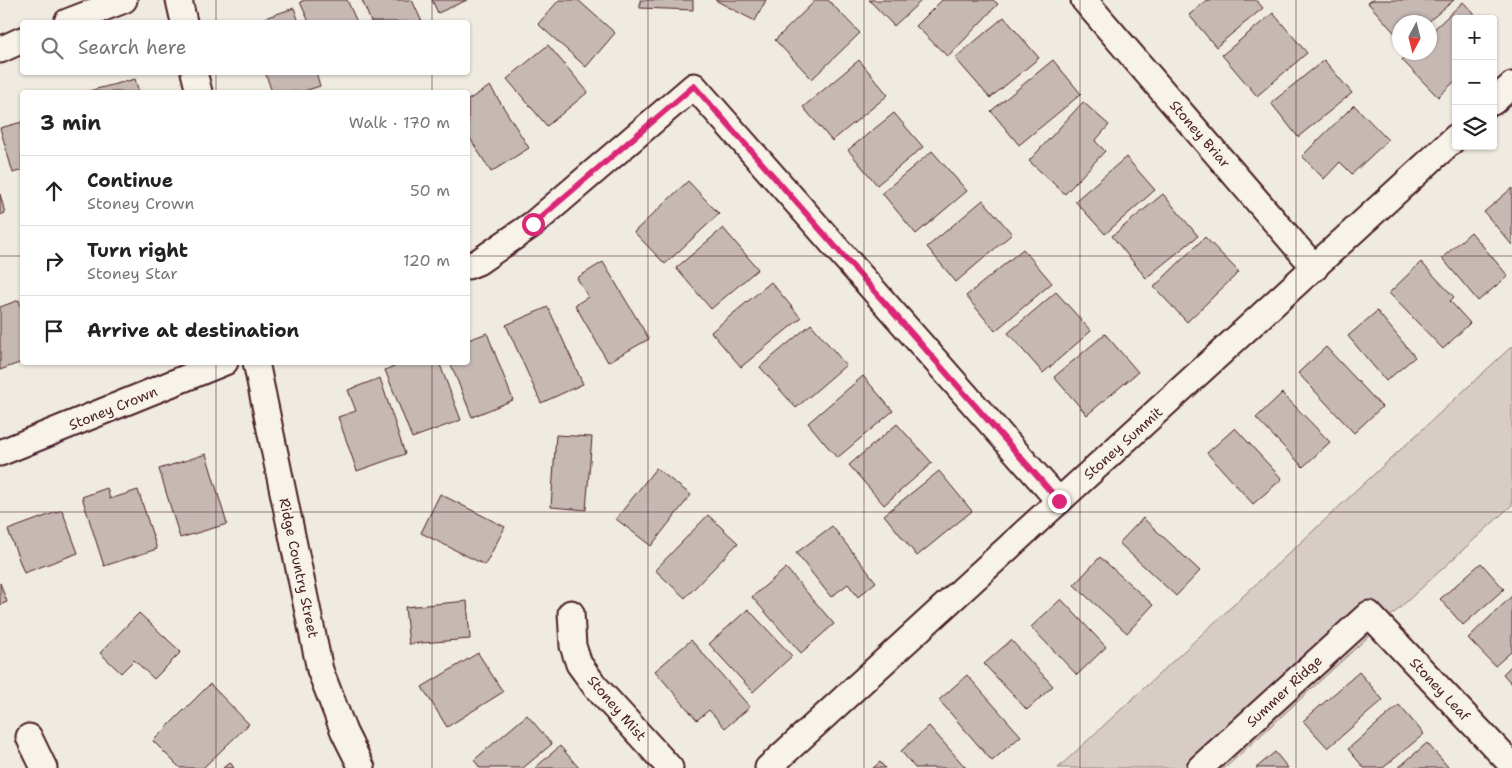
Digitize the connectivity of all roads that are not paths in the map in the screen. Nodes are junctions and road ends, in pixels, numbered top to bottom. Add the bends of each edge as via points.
1 (124, 0) edge
2 (179, 0) edge
3 (1084, 0) edge
4 (72, 20) edge
5 (184, 20) edge
6 (20, 41) edge
7 (0, 50) edge
8 (195, 75) edge
9 (1512, 85) edge
10 (198, 90) edge
11 (1497, 98) edge
12 (1452, 141) edge
13 (470, 265) edge
14 (1315, 268) junction
15 (218, 365) edge
16 (257, 365) edge
17 (0, 453) edge
18 (1059, 501) junction
19 (571, 613) dead end
20 (1368, 614) joint
21 (29, 737) dead end
22 (1512, 765) edge
23 (44, 768) edge
24 (362, 768) edge
25 (670, 768) edge
26 (768, 768) edge
27 (1200, 768) edge

1 - 4 street
2 - 5 street
3 - 14 street, Stoney Briar
6 - 7 street
8 - 10 street
9 - 11 street
12 - 14 street, Stoney Summit
13 - 18 street via 533,224 694,86
14 - 18 street, Stoney Summit
15 - 17 street, Stoney Crown
16 - 24 street, Ridge Country Street via 320,670
18 - 26 street, Stoney Summit
19 - 25 street, Stoney Mist via 573,646 579,664
20 - 22 street, Stoney Leaf
20 - 27 street, Summer Ridge
21 - 23 street

